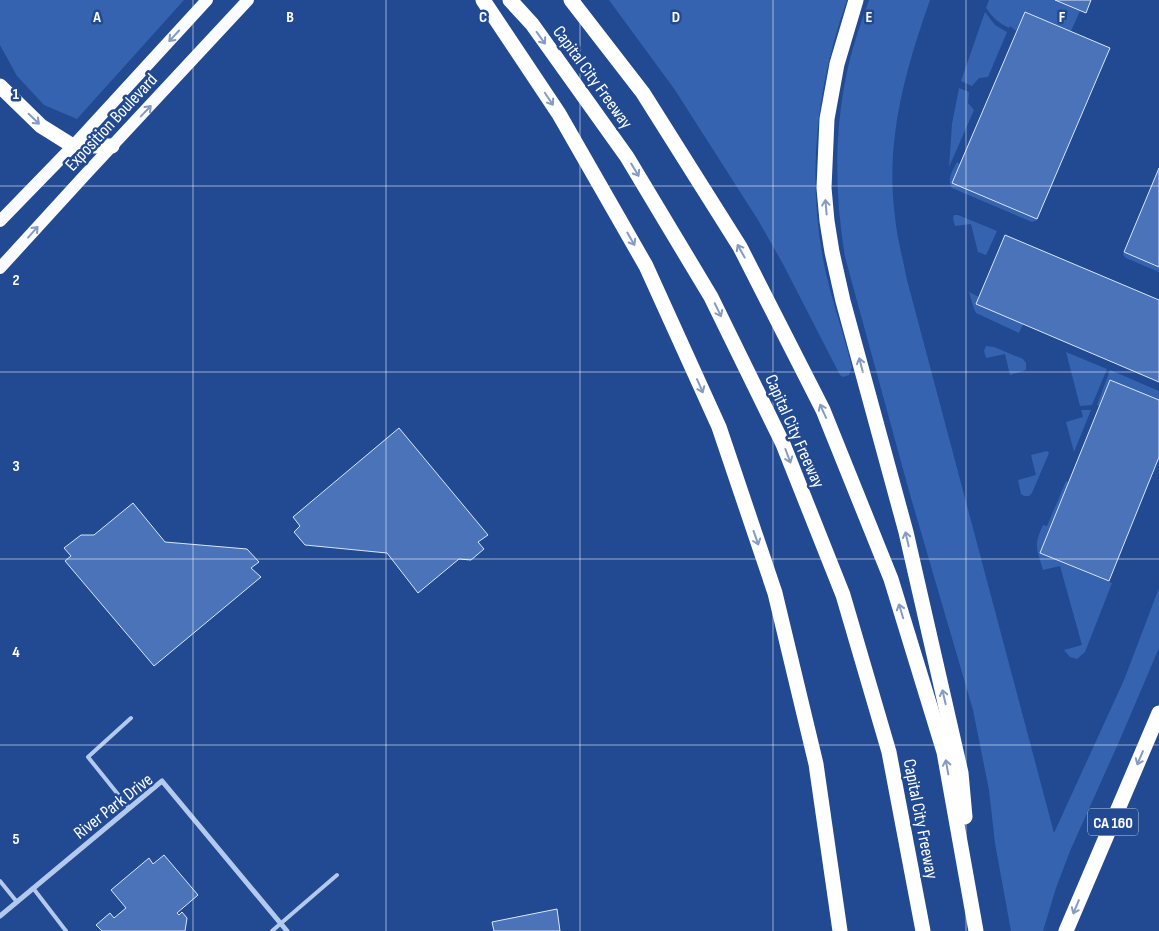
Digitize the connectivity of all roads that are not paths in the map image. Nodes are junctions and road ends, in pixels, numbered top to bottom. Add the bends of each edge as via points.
1 (208, 0) edge
2 (248, 0) edge
3 (483, 0) edge
4 (510, 0) edge
5 (572, 0) edge
6 (856, 0) edge
7 (0, 86) edge
8 (73, 146) junction
9 (112, 146) junction
10 (0, 221) edge
11 (0, 268) edge
12 (1159, 713) edge
13 (131, 718) dead end
14 (129, 808) junction
15 (337, 875) dead end
16 (0, 881) edge
17 (33, 888) junction
18 (972, 901) junction
19 (17, 902) junction
20 (0, 916) edge
21 (280, 923) junction
22 (66, 931) edge
23 (272, 931) edge
24 (287, 931) edge
25 (840, 931) edge
26 (923, 931) edge
27 (976, 931) edge
28 (1066, 931) edge

1 -> 8 main road, Exposition Boulevard
9 -> 2 main road, Exposition Boulevard
3 -> 25 highway via 559,114 646,266 718,427 775,593 816,764
4 -> 26 highway, Capital City Freeway via 532,24 627,157 711,297 783,444 843,595 889,752
18 -> 5 highway, Capital City Freeway via 942,743 891,579 823,410 740,247 643,93
18 -> 6 highway via 961,773 906,532 843,301 827,221 824,188 827,119 836,64
7 -> 8 highway via 41,126
8 - 9 highway
8 - 10 main road, Exposition Boulevard
11 -> 9 main road, Exposition Boulevard
12 -> 28 highway, CA 160
13 - 14 lane via 88,757
14 - 17 street, River Park Drive
14 - 21 street, River Park Drive via 162,781
15 - 21 lane
16 - 19 lane
17 - 19 street, River Park Drive
17 - 22 lane
18 - 27 highway, Capital City Freeway
19 - 20 street, River Park Drive
21 - 23 lane
21 - 24 street, River Park Drive

